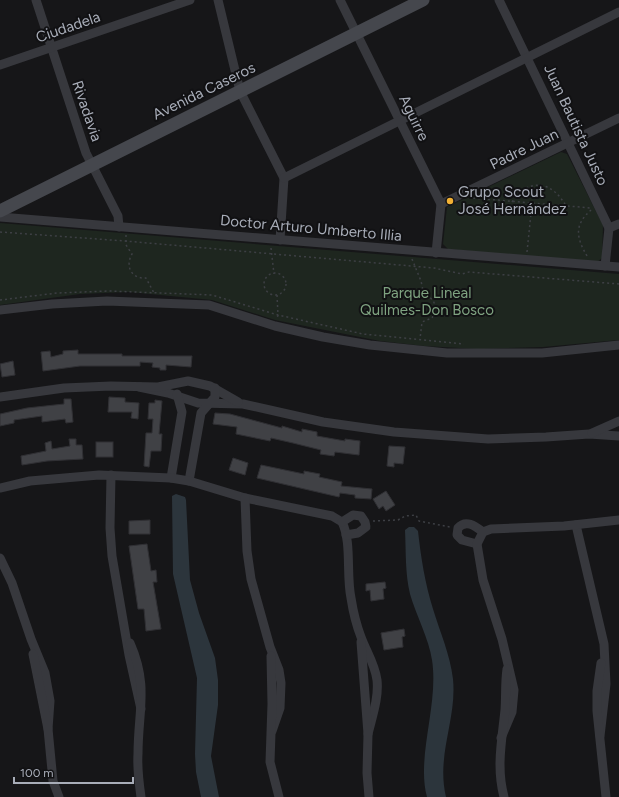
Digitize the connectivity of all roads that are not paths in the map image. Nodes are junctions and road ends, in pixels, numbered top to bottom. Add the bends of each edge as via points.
1 (36, 0) edge
2 (190, 0) edge
3 (218, 0) edge
4 (340, 0) edge
5 (423, 0) edge
6 (499, 0) edge
7 (619, 12) edge
8 (356, 33) junction
9 (51, 48) junction
10 (528, 57) junction
11 (0, 65) edge
12 (240, 91) junction
13 (619, 118) edge
14 (400, 121) junction
15 (568, 143) junction
16 (92, 165) junction
17 (284, 178) junction
18 (442, 204) junction
19 (0, 211) edge
20 (0, 217) edge
21 (619, 224) edge
22 (123, 227) junction
23 (610, 228) junction
24 (280, 240) junction
25 (436, 253) junction
26 (605, 266) junction
27 (619, 267) edge
28 (0, 310) edge
29 (619, 345) edge
30 (180, 382) junction
31 (139, 387) junction
32 (215, 388) junction
33 (177, 396) junction
34 (0, 397) edge
35 (210, 403) junction
36 (243, 404) junction
37 (619, 421) edge
38 (588, 434) junction
39 (619, 436) edge
40 (111, 475) junction
41 (170, 478) junction
42 (189, 481) junction
43 (0, 488) edge
44 (245, 498) junction
45 (619, 520) edge
46 (342, 522) junction
47 (576, 525) junction
48 (483, 532) junction
49 (346, 535) junction
50 (477, 544) junction
51 (0, 558) edge
52 (58, 797) edge
53 (141, 797) edge
54 (278, 797) edge
55 (369, 797) edge
56 (504, 797) edge
57 (606, 797) edge

1 - 9 street, Rivadavia
2 - 9 street, Ciudadela
3 - 12 street
4 - 8 street, Aguirre
5 - 8 street, Avenida Caseros
6 - 10 street, Juan Bautista Justo
7 - 10 street
8 - 12 street, Avenida Caseros
8 - 14 street, Aguirre
9 - 11 street, Ciudadela
9 - 16 street, Rivadavia
10 - 14 street
10 - 15 street, Juan Bautista Justo
12 - 16 street, Avenida Caseros
12 - 17 street
13 - 15 street, Padre Juan
14 - 17 street
14 - 18 street, Aguirre
15 - 18 street, Padre Juan
15 - 23 street, Juan Bautista Justo
16 - 19 street, Avenida Caseros
16 - 22 street, Rivadavia
17 - 24 street
18 - 25 street
20 - 22 street, Doctor Arturo Umberto Illia
21 - 23 street
22 - 24 street, Doctor Arturo Umberto Illia
23 - 26 street
24 - 25 street, Doctor Arturo Umberto Illia
25 - 26 street, Doctor Arturo Umberto Illia
26 - 27 street, Doctor Arturo Umberto Illia
28 - 29 street via 84,302 209,305 275,326 338,340 419,351 472,354 525,354
30 - 31 street
30 - 32 street via 197,382
30 - 33 street
31 - 33 street
31 - 34 street via 64,388
32 - 35 street via 215,397
32 - 36 street
33 - 35 street
33 - 41 street via 182,409 182,419
35 - 36 street
35 - 42 street via 201,412
36 - 38 street via 323,422 424,435 520,438
37 - 38 street
38 - 39 street
40 - 41 street
40 - 43 street via 30,481
40 - 53 street via 111,541 127,635 139,667 142,686 138,753
41 - 42 street
42 - 44 street
44 - 46 street via 332,516
44 - 54 street via 249,569 270,647 281,676 282,695 272,731 270,762
45 - 47 street
46 - 49 street
46 - 49 street via 353,515 361,516 365,522 366,526 361,531
47 - 48 street via 492,529
47 - 57 street via 604,644 606,684 600,736
48 - 50 street
48 - 50 street via 468,523 458,528 457,534 462,540
49 - 55 street via 350,596 361,637 368,734
50 - 56 street via 483,580 513,682 512,712 501,738 498,766
51 - 52 street via 12,583 47,681 50,701 50,763

